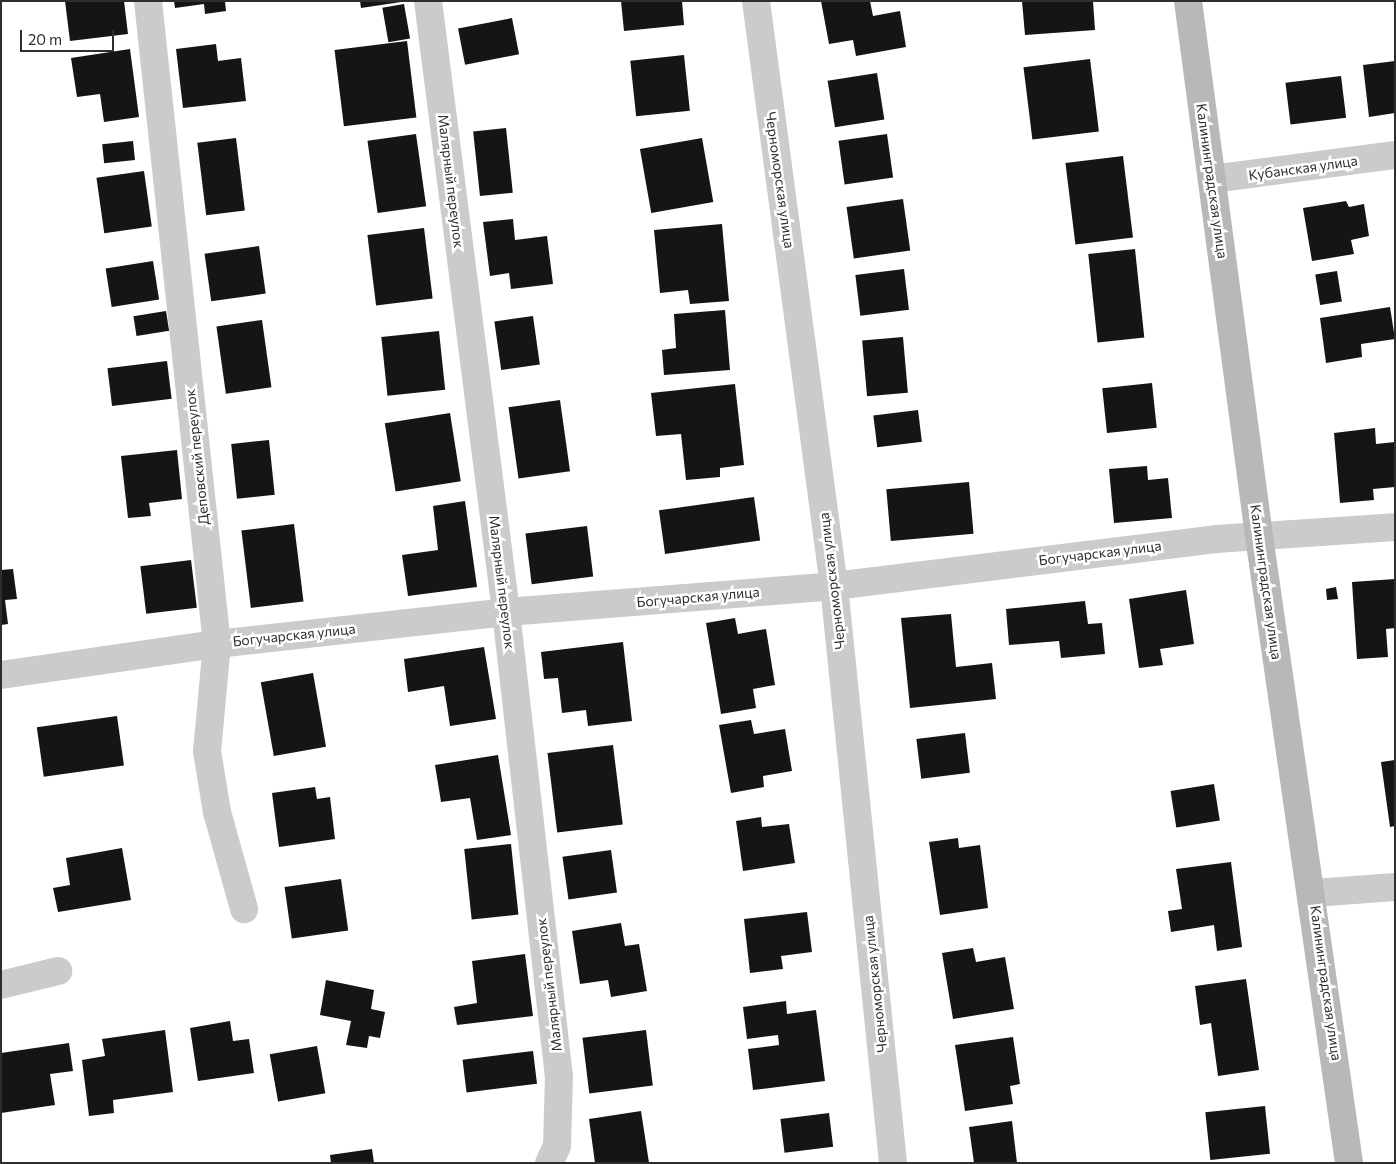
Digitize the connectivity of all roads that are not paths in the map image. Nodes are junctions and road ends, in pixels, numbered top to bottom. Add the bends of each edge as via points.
1 (148, 1) edge
2 (428, 1) edge
3 (756, 1) edge
4 (1188, 1) edge
5 (1395, 155) edge
6 (1212, 179) junction
7 (1395, 526) edge
8 (1258, 536) junction
9 (834, 586) junction
10 (506, 612) junction
11 (217, 644) junction
12 (1, 675) edge
13 (1395, 887) edge
14 (1314, 893) junction
15 (244, 909) dead end
16 (58, 971) dead end
17 (1, 985) edge
18 (549, 1163) edge
19 (893, 1163) edge
20 (1350, 1163) edge

1 - 11 street, Деповский переулок
2 - 10 street, Малярный переулок
3 - 9 street, Черноморская улица
4 - 6 main road, Калининградская улица
5 - 6 street, Кубанская улица
6 - 8 main road, Калининградская улица
7 - 8 street, Богучарская улица
8 - 9 street, Богучарская улица
8 - 14 main road, Калининградская улица
9 - 10 street, Богучарская улица
9 - 19 street, Черноморская улица
10 - 11 street, Богучарская улица
10 - 18 street, Малярный переулок via 559,1075 558,1146
11 - 12 street, Богучарская улица
11 - 15 street, Деповский переулок via 208,706 207,751 217,812
13 - 14 street
14 - 20 main road, Калининградская улица
16 - 17 street

